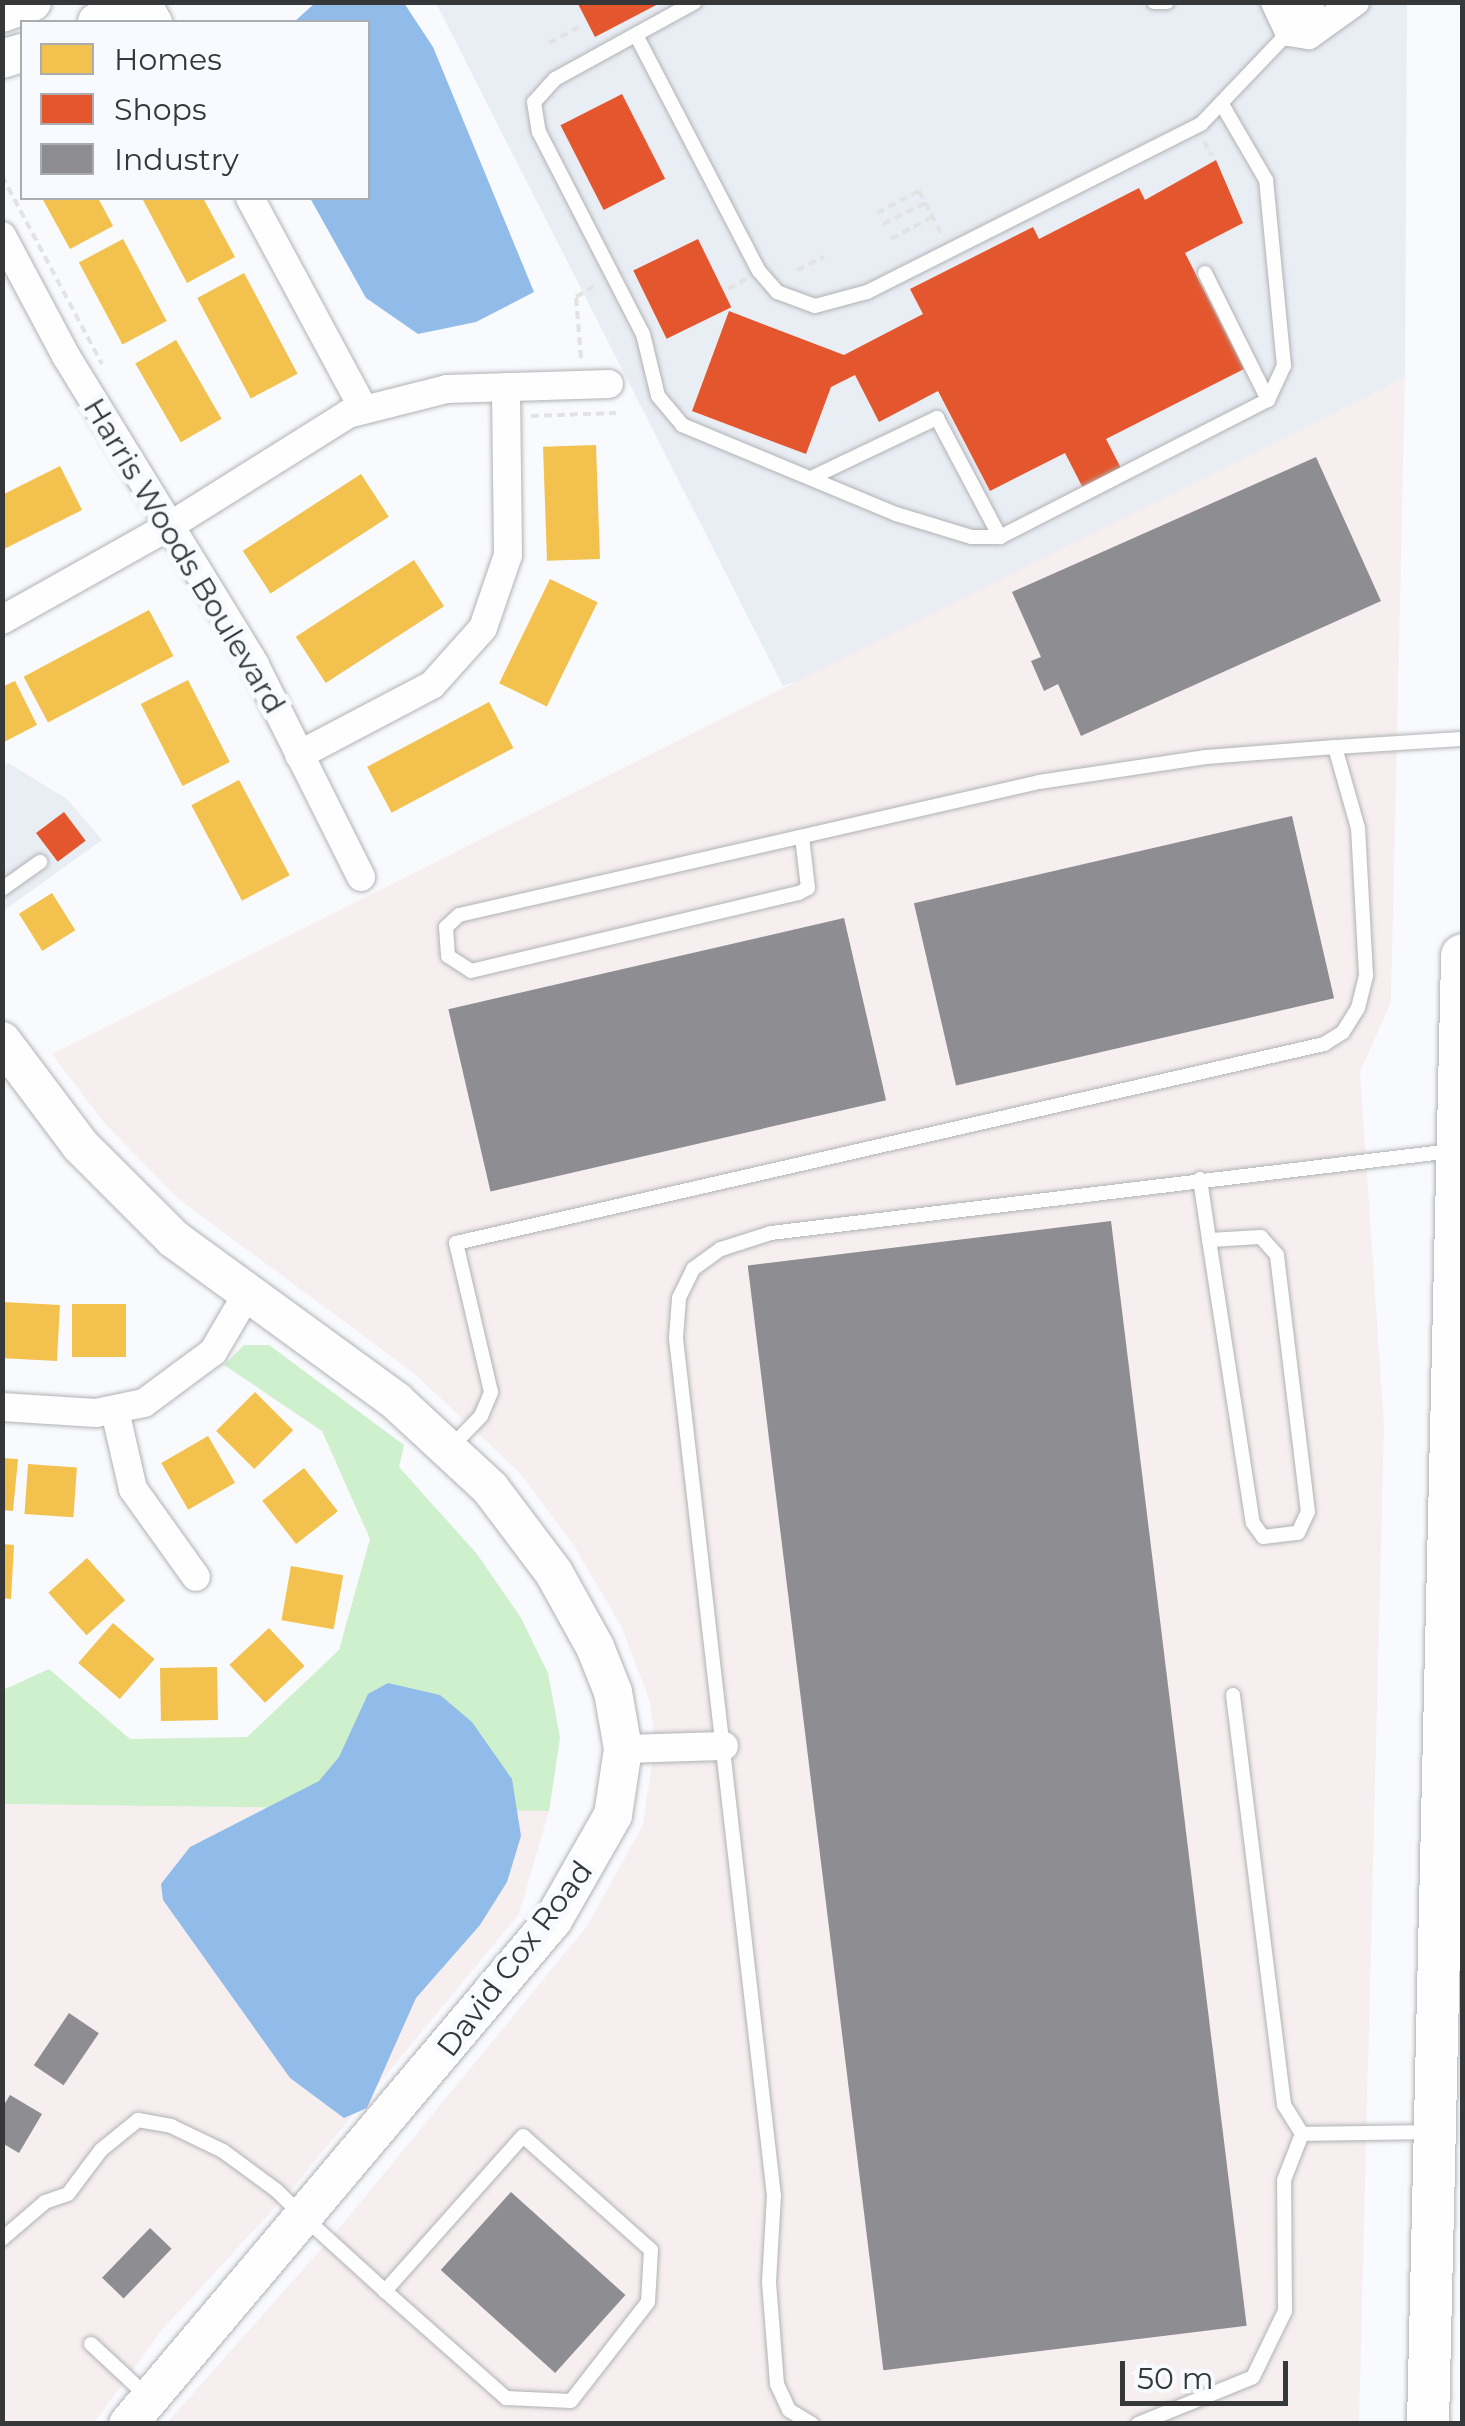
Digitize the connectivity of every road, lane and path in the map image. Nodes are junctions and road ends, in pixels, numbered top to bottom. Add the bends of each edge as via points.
1 (32, 2) edge
2 (135, 2) edge
3 (695, 2) edge
4 (1154, 2) edge
5 (1167, 2) edge
6 (1275, 2) edge
7 (1311, 2) edge
8 (1356, 2) edge
9 (2, 13) edge
10 (101, 20) edge
11 (581, 26) dead end
12 (1289, 32) junction
13 (636, 35) junction
14 (549, 43) dead end
15 (1223, 106) junction
16 (2, 176) edge
17 (251, 200) edge
18 (926, 204) junction
19 (877, 212) dead end
20 (932, 217) junction
21 (883, 224) dead end
22 (2, 236) edge
23 (891, 238) dead end
24 (950, 250) junction
25 (824, 257) dead end
26 (797, 270) dead end
27 (1205, 273) dead end
28 (589, 288) dead end
29 (580, 358) dead end
30 (106, 370) dead end
31 (609, 384) dead end
32 (506, 387) junction
33 (1268, 400) junction
34 (364, 408) junction
35 (616, 414) dead end
36 (526, 416) dead end
37 (811, 478) junction
38 (168, 527) junction
39 (1000, 537) junction
40 (2, 620) edge
41 (1462, 738) edge
42 (1335, 747) junction
43 (299, 754) junction
44 (802, 837) junction
45 (40, 862) dead end
46 (362, 877) dead end
47 (2, 889) edge
48 (1462, 955) edge
49 (2, 1041) edge
50 (1458, 1151) junction
51 (1200, 1179) junction
52 (1210, 1240) junction
53 (247, 1294) junction
54 (2, 1406) edge
55 (115, 1411) junction
56 (450, 1448) junction
57 (196, 1577) dead end
58 (1232, 1695) dead end
59 (724, 1746) junction
60 (623, 1748) junction
61 (1434, 2132) junction
62 (1302, 2134) junction
63 (306, 2219) junction
64 (2, 2238) edge
65 (386, 2290) junction
66 (91, 2344) dead end
67 (138, 2410) edge
68 (812, 2424) edge
69 (1138, 2424) edge
70 (1428, 2424) edge

1 - 9 main road
2 - 10 main road
3 - 13 lane
4 - 5 lane
6 - 12 street
7 - 12 street
8 - 12 street via 1309,35
11 - 14 path
12 - 15 lane
13 - 24 lane via 759,271 777,292 816,306 846,301
13 - 37 lane via 554,79 534,102 539,132 642,334 658,396 682,425
15 - 24 lane via 1201,124
15 - 33 lane via 1266,180 1284,366
16 - 30 path
17 - 34 street
18 - 19 path via 919,192
18 - 20 path
18 - 21 path
20 - 23 path
20 - 24 path
22 - 38 street, Harris Woods Boulevard
25 - 26 path
27 - 33 lane
28 - 29 path via 576,297
31 - 32 street
32 - 34 street via 447,389
32 - 43 street via 508,556 483,628 432,685
33 - 39 lane
34 - 38 street via 273,457
35 - 36 path
37 - 39 lane via 970,537
37 - 39 lane via 937,418
38 - 40 street
38 - 43 street, Harris Woods Boulevard via 255,665
41 - 42 lane
42 - 44 lane via 1206,757 1038,782
42 - 56 lane via 1358,828 1366,976 1343,1032 1324,1044 456,1243 491,1392 481,1416
43 - 46 street, Harris Woods Boulevard
44 - 44 lane via 460,916 446,928 448,956 471,971 799,893 808,888
45 - 47 lane
48 - 50 main road
49 - 53 main road, David Cox Road via 80,1145 126,1193
50 - 51 lane
50 - 61 main road
51 - 52 lane
51 - 59 lane via 771,1233 722,1249 693,1269 680,1298 676,1338 700,1592
52 - 52 lane via 1253,1524 1262,1537 1298,1533 1308,1512 1277,1255 1261,1237
53 - 55 street via 213,1352 179,1383
53 - 56 main road, David Cox Road
54 - 55 street
55 - 57 street via 133,1489
56 - 60 main road, David Cox Road via 519,1524 575,1607 614,1692
58 - 62 lane via 1284,2105
59 - 60 street
59 - 68 lane via 774,2196 769,2282 777,2384 789,2410
60 - 63 main road, David Cox Road via 613,1815 571,1893
61 - 62 lane
61 - 70 main road
62 - 69 lane via 1284,2180 1285,2311 1253,2377
63 - 64 lane via 223,2151 170,2126 138,2120 101,2150 68,2194 45,2202
63 - 65 lane
63 - 67 main road, David Cox Road
65 - 65 lane via 506,2398 570,2401 648,2302 651,2250 524,2136
66 - 67 lane

